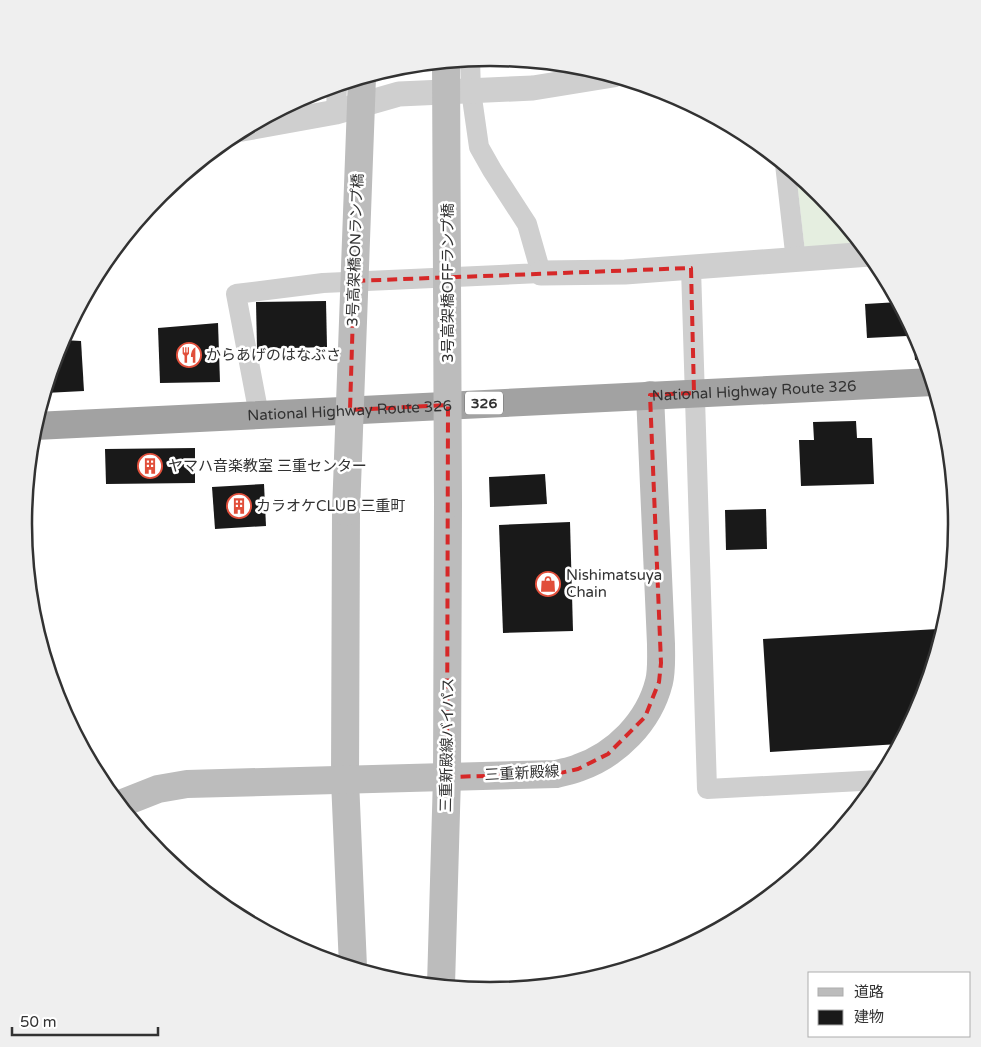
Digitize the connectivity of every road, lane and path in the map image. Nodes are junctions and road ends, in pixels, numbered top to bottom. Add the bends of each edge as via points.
1 (470, 66) edge
2 (446, 67) edge
3 (596, 78) edge
4 (362, 84) edge
5 (471, 91) junction
6 (337, 92) edge
7 (336, 112) junction
8 (267, 125) edge
9 (786, 174) edge
10 (861, 255) edge
11 (796, 261) junction
12 (691, 268) junction
13 (541, 273) junction
14 (926, 382) edge
15 (694, 393) junction
16 (650, 395) junction
17 (259, 415) junction
18 (43, 426) edge
19 (448, 504) joint
20 (447, 777) junction
21 (345, 780) junction
22 (869, 781) edge
23 (127, 801) edge
24 (352, 960) edge
25 (441, 979) edge

1 - 5 street
2 - 19 main road, 3号高架橋OFFランプ橋, bridge
3 - 5 street via 533,88
4 - 21 main road, 3号高架橋ONランプ橋, bridge via 346,512
5 - 7 street via 399,94
5 - 13 street via 479,147 527,224
6 - 7 street
7 - 8 street
9 - 11 street
10 - 11 street
11 - 12 street
12 - 13 street
12 - 15 street
13 - 17 street via 323,283 236,294
14 - 15 highway, National Highway Route 326 / 326
15 - 16 highway, National Highway Route 326 / 326
15 - 22 street via 707,789
16 - 17 highway, National Highway Route 326 / 326
16 - 20 main road, 三重新殿線 via 661,663 659,682 644,717 608,754 578,768 556,774
17 - 18 highway, National Highway Route 326 / 326
19 - 20 main road, 三重新殿線バイパス
20 - 21 main road, 三重新殿線
20 - 25 main road, 三重新殿線バイパス
21 - 23 main road, 三重新殿線 via 187,784 158,789
21 - 24 main road

